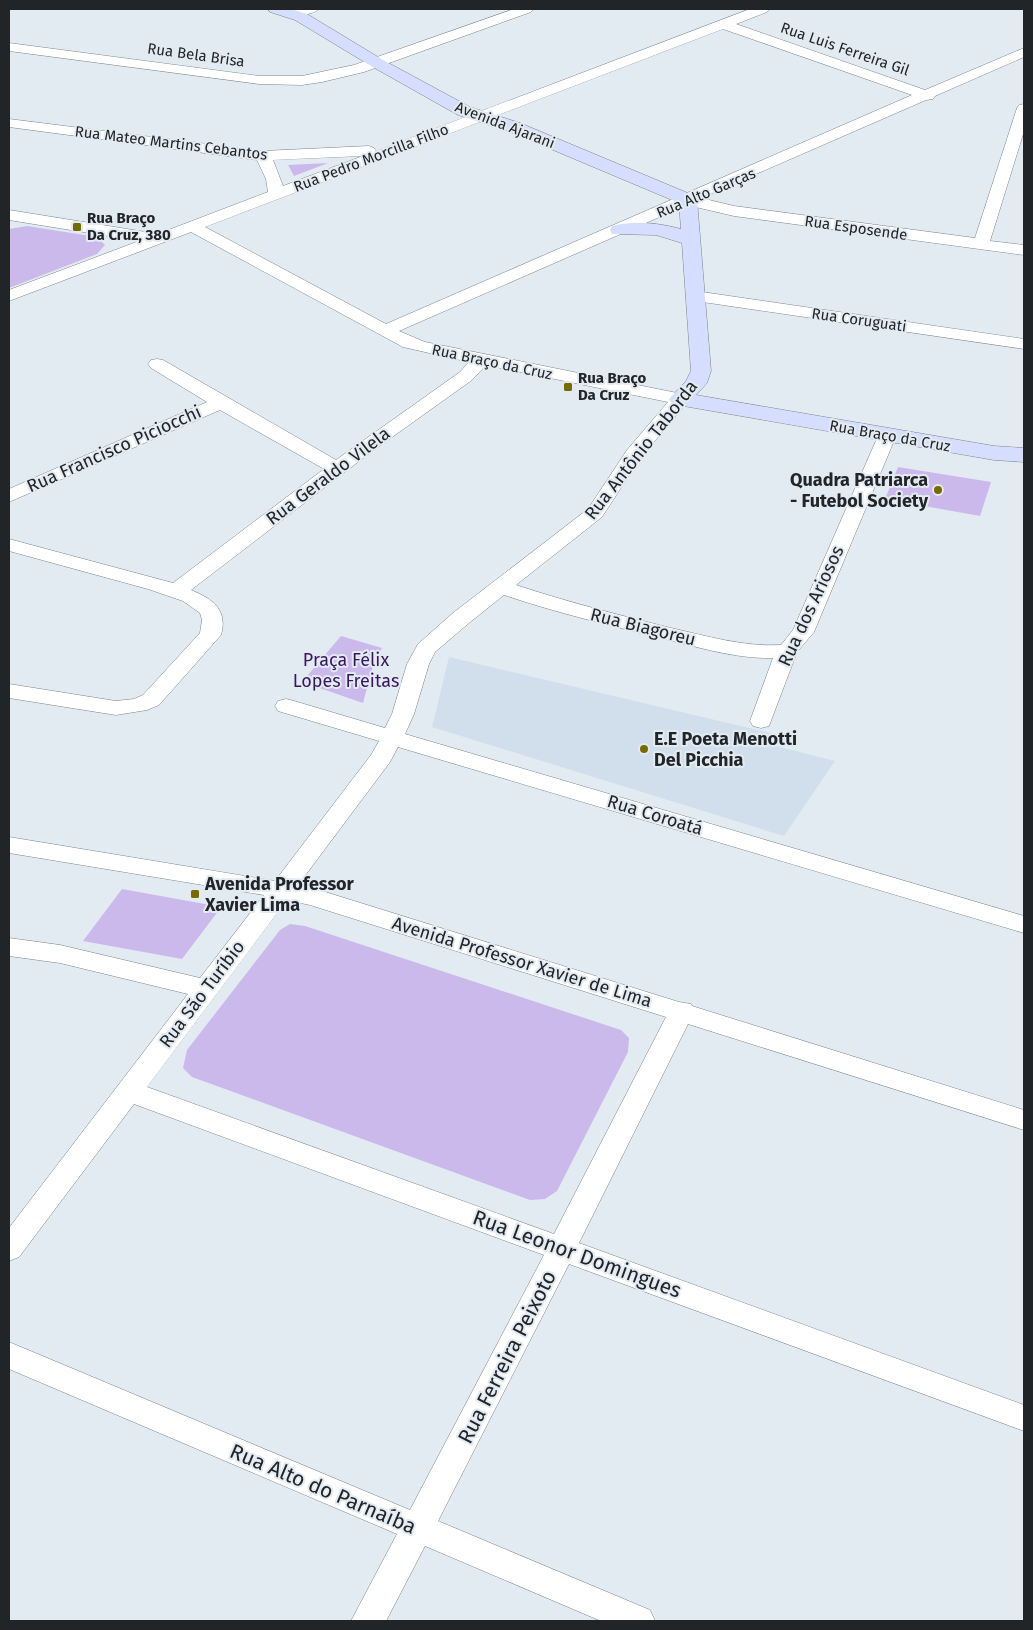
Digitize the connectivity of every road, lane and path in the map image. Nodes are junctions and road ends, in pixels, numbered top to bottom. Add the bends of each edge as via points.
1 (312, 9) edge
2 (526, 9) edge
3 (762, 9) edge
4 (281, 10) edge
5 (724, 24) junction
6 (9, 46) edge
7 (1024, 52) edge
8 (377, 63) junction
9 (928, 96) junction
10 (1024, 108) edge
11 (479, 117) junction
12 (9, 123) edge
13 (393, 149) junction
14 (263, 156) junction
15 (277, 195) junction
16 (688, 200) junction
17 (9, 215) edge
18 (193, 227) junction
19 (619, 230) junction
20 (162, 239) junction
21 (691, 240) junction
22 (981, 244) junction
23 (1024, 250) edge
24 (9, 296) edge
25 (695, 296) junction
26 (386, 330) junction
27 (1024, 344) edge
28 (481, 360) junction
29 (157, 364) dead end
30 (680, 400) junction
31 (220, 403) junction
32 (887, 436) junction
33 (1024, 455) edge
34 (337, 469) junction
35 (9, 496) edge
36 (9, 546) edge
37 (501, 587) junction
38 (175, 592) junction
39 (787, 651) junction
40 (9, 691) edge
41 (286, 706) dead end
42 (761, 721) dead end
43 (392, 737) junction
44 (9, 845) edge
45 (282, 890) junction
46 (1024, 925) edge
47 (9, 947) edge
48 (206, 989) junction
49 (682, 1012) junction
50 (129, 1091) junction
51 (1024, 1120) edge
52 (9, 1249) edge
53 (563, 1249) junction
54 (9, 1356) edge
55 (1024, 1418) edge
56 (416, 1529) junction
57 (368, 1621) edge
58 (638, 1621) edge

1 - 4 street
2 - 8 street, Rua Bela Brisa
3 - 5 street, Rua Pedro Morcilla Filho
4 - 8 street, Avenida Ajarani via 301,17
5 - 9 street, Rua Luis Ferreira Gil
5 - 11 street, Rua Pedro Morcilla Filho
6 - 8 street, Rua Bela Brisa via 278,82 321,79
7 - 9 street, Rua Alto Garças
8 - 11 street, Avenida Ajarani
9 - 16 street, Rua Alto Garças
10 - 22 street
11 - 13 street, Rua Pedro Morcilla Filho
11 - 16 street, Avenida Ajarani via 514,128
12 - 14 street, Rua Mateo Martins Cebantos
13 - 14 street, Rua Mateo Martins Cebantos
13 - 15 street, Rua Pedro Morcilla Filho
14 - 15 street via 274,179
15 - 18 street, Rua Pedro Morcilla Filho
16 - 19 street, Rua Alto Garças
16 - 21 street, Rua Antônio Taborda
16 - 22 street, Rua Esposende via 734,212
17 - 20 street
18 - 20 street, Rua Pedro Morcilla Filho
18 - 26 street, Rua Braço da Cruz
19 - 21 street via 667,230
19 - 26 street, Rua Alto Garças
20 - 24 street, Rua Pedro Morcilla Filho
21 - 25 street, Rua Antônio Taborda
22 - 23 street, Rua Esposende
25 - 27 street, Rua Coruguati
25 - 30 street, Rua Antônio Taborda via 701,371 696,383
26 - 28 street, Rua Braço da Cruz via 422,347
28 - 30 street, Rua Braço da Cruz
28 - 34 street, Rua Geraldo Vilela via 466,376
29 - 31 street
30 - 32 street, Rua Braço da Cruz
30 - 37 street, Rua Antônio Taborda via 634,454 595,513
31 - 34 street
31 - 35 street, Rua Francisco Piciocchi
32 - 33 street, Rua Braço da Cruz via 994,454
32 - 39 street, Rua dos Ariosos via 803,632
34 - 38 street, Rua Geraldo Vilela
36 - 38 street
37 - 39 street, Rua Biagoreu via 551,605 711,643 760,653
37 - 43 street, Rua Antônio Taborda via 426,649
38 - 40 street via 207,607 213,624 210,636 151,700 139,706 116,708
39 - 42 street, Rua dos Ariosos
41 - 43 street, Rua Coroatá
43 - 45 street, Rua São Turíbio via 382,756
43 - 46 street, Rua Coroatá
44 - 45 street, Avenida Professor Xavier de Lima
45 - 48 street, Rua São Turíbio
45 - 49 street, Avenida Professor Xavier de Lima via 314,897
47 - 48 street via 60,954
48 - 50 street, Rua São Turíbio
49 - 51 street, Avenida Professor Xavier de Lima
49 - 53 street, Rua Ferreira Peixoto
50 - 52 street, Rua São Turíbio
50 - 53 street, Rua Leonor Domingues
53 - 55 street, Rua Leonor Domingues
53 - 56 street, Rua Ferreira Peixoto
54 - 56 street, Rua Alto do Parnaíba
56 - 57 street, Rua Ferreira Peixoto
56 - 58 street, Rua Alto do Parnaíba

